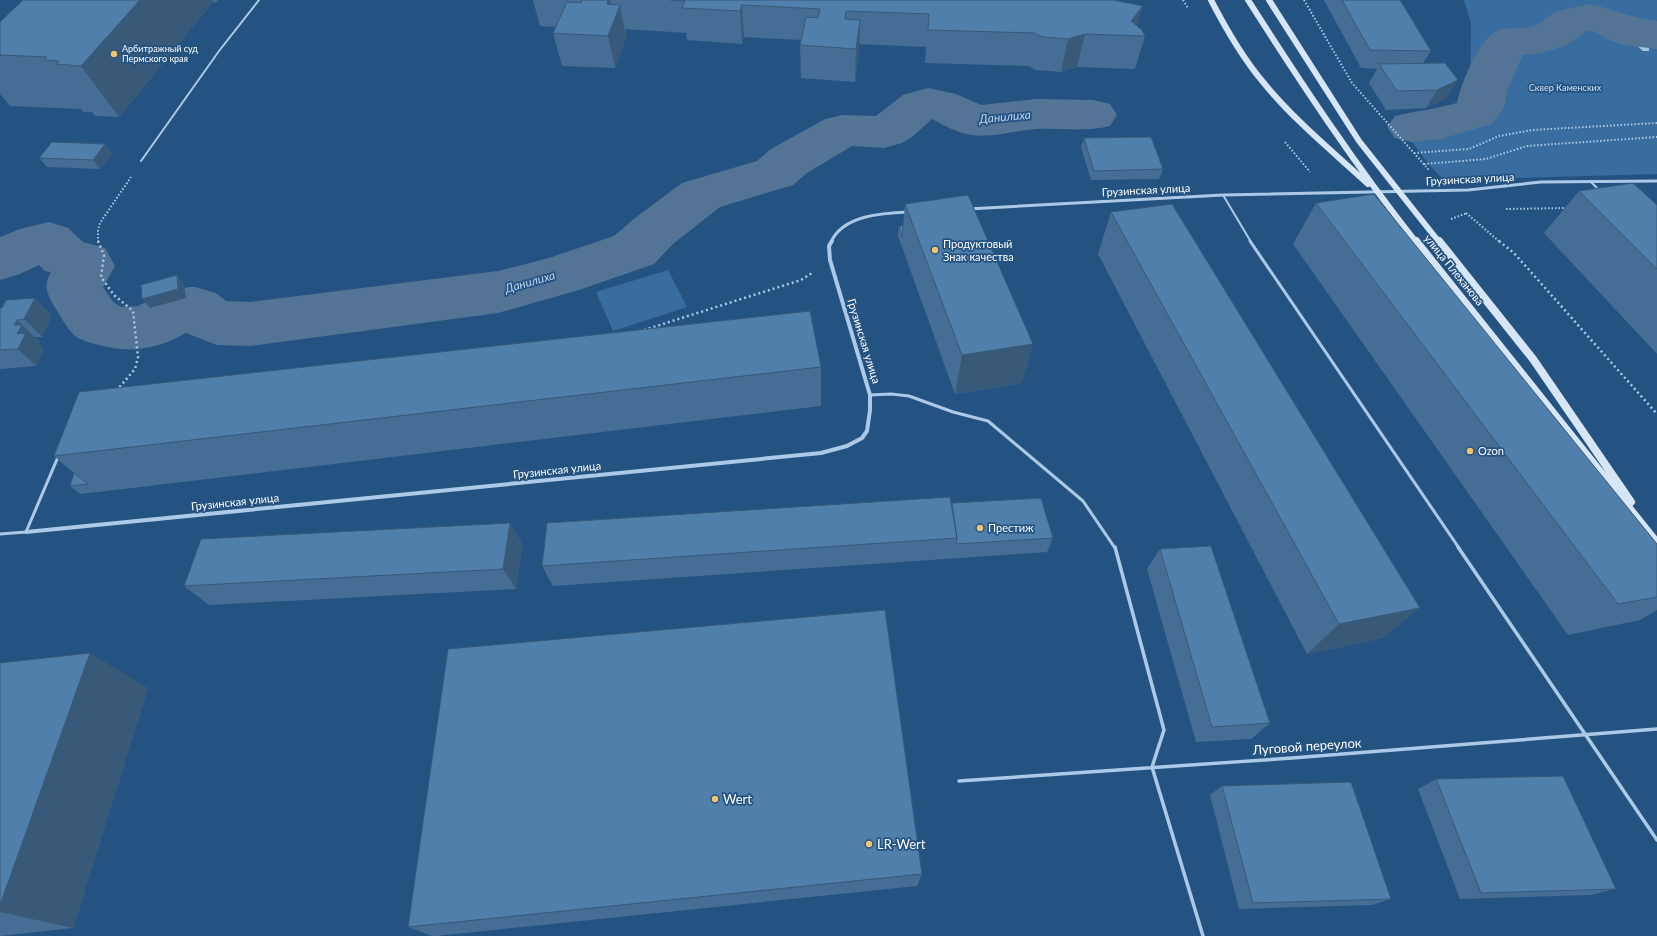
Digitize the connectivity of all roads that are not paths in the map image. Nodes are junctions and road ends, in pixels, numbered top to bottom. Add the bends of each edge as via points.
1 (259, 0) edge
2 (1211, 0) edge
3 (1248, 0) edge
4 (1268, 0) edge
5 (141, 161) dead end
6 (1590, 180) junction
7 (1657, 181) edge
8 (1376, 191) junction
9 (1399, 191) junction
10 (1223, 195) junction
11 (1606, 196) edge
12 (960, 209) edge
13 (914, 211) edge
14 (870, 395) junction
15 (61, 452) edge
16 (26, 532) junction
17 (0, 534) edge
18 (1657, 542) edge
19 (1657, 729) edge
20 (1586, 734) junction
21 (1152, 767) junction
22 (959, 781) dead end
23 (1657, 840) edge
24 (1204, 936) edge

1 - 5 lane via 219,51
2 - 8 main road via 1250,66 1270,90 1292,114
3 - 8 main road, улица Плеханова
4 - 9 main road via 1340,114
6 - 7 street, Грузинская улица
6 - 9 street, Грузинская улица via 1541,182 1468,190
6 - 11 lane
8 - 9 street, Грузинская улица
8 - 10 street, Грузинская улица
8 - 18 main road, улица Плеханова
9 - 18 main road via 1533,359
10 - 12 street, Грузинская улица
10 - 20 lane via 1238,223
13 - 14 street, Грузинская улица via 873,214 844,227 836,234 828,252
14 - 16 street, Грузинская улица via 872,416 868,432 849,446 821,453
14 - 21 lane via 909,396 988,421 1083,501 1115,547 1164,730
15 - 16 lane
16 - 17 lane
19 - 20 lane, Луговой переулок
20 - 21 lane, Луговой переулок
20 - 23 lane
21 - 22 lane, Луговой переулок
21 - 24 lane

